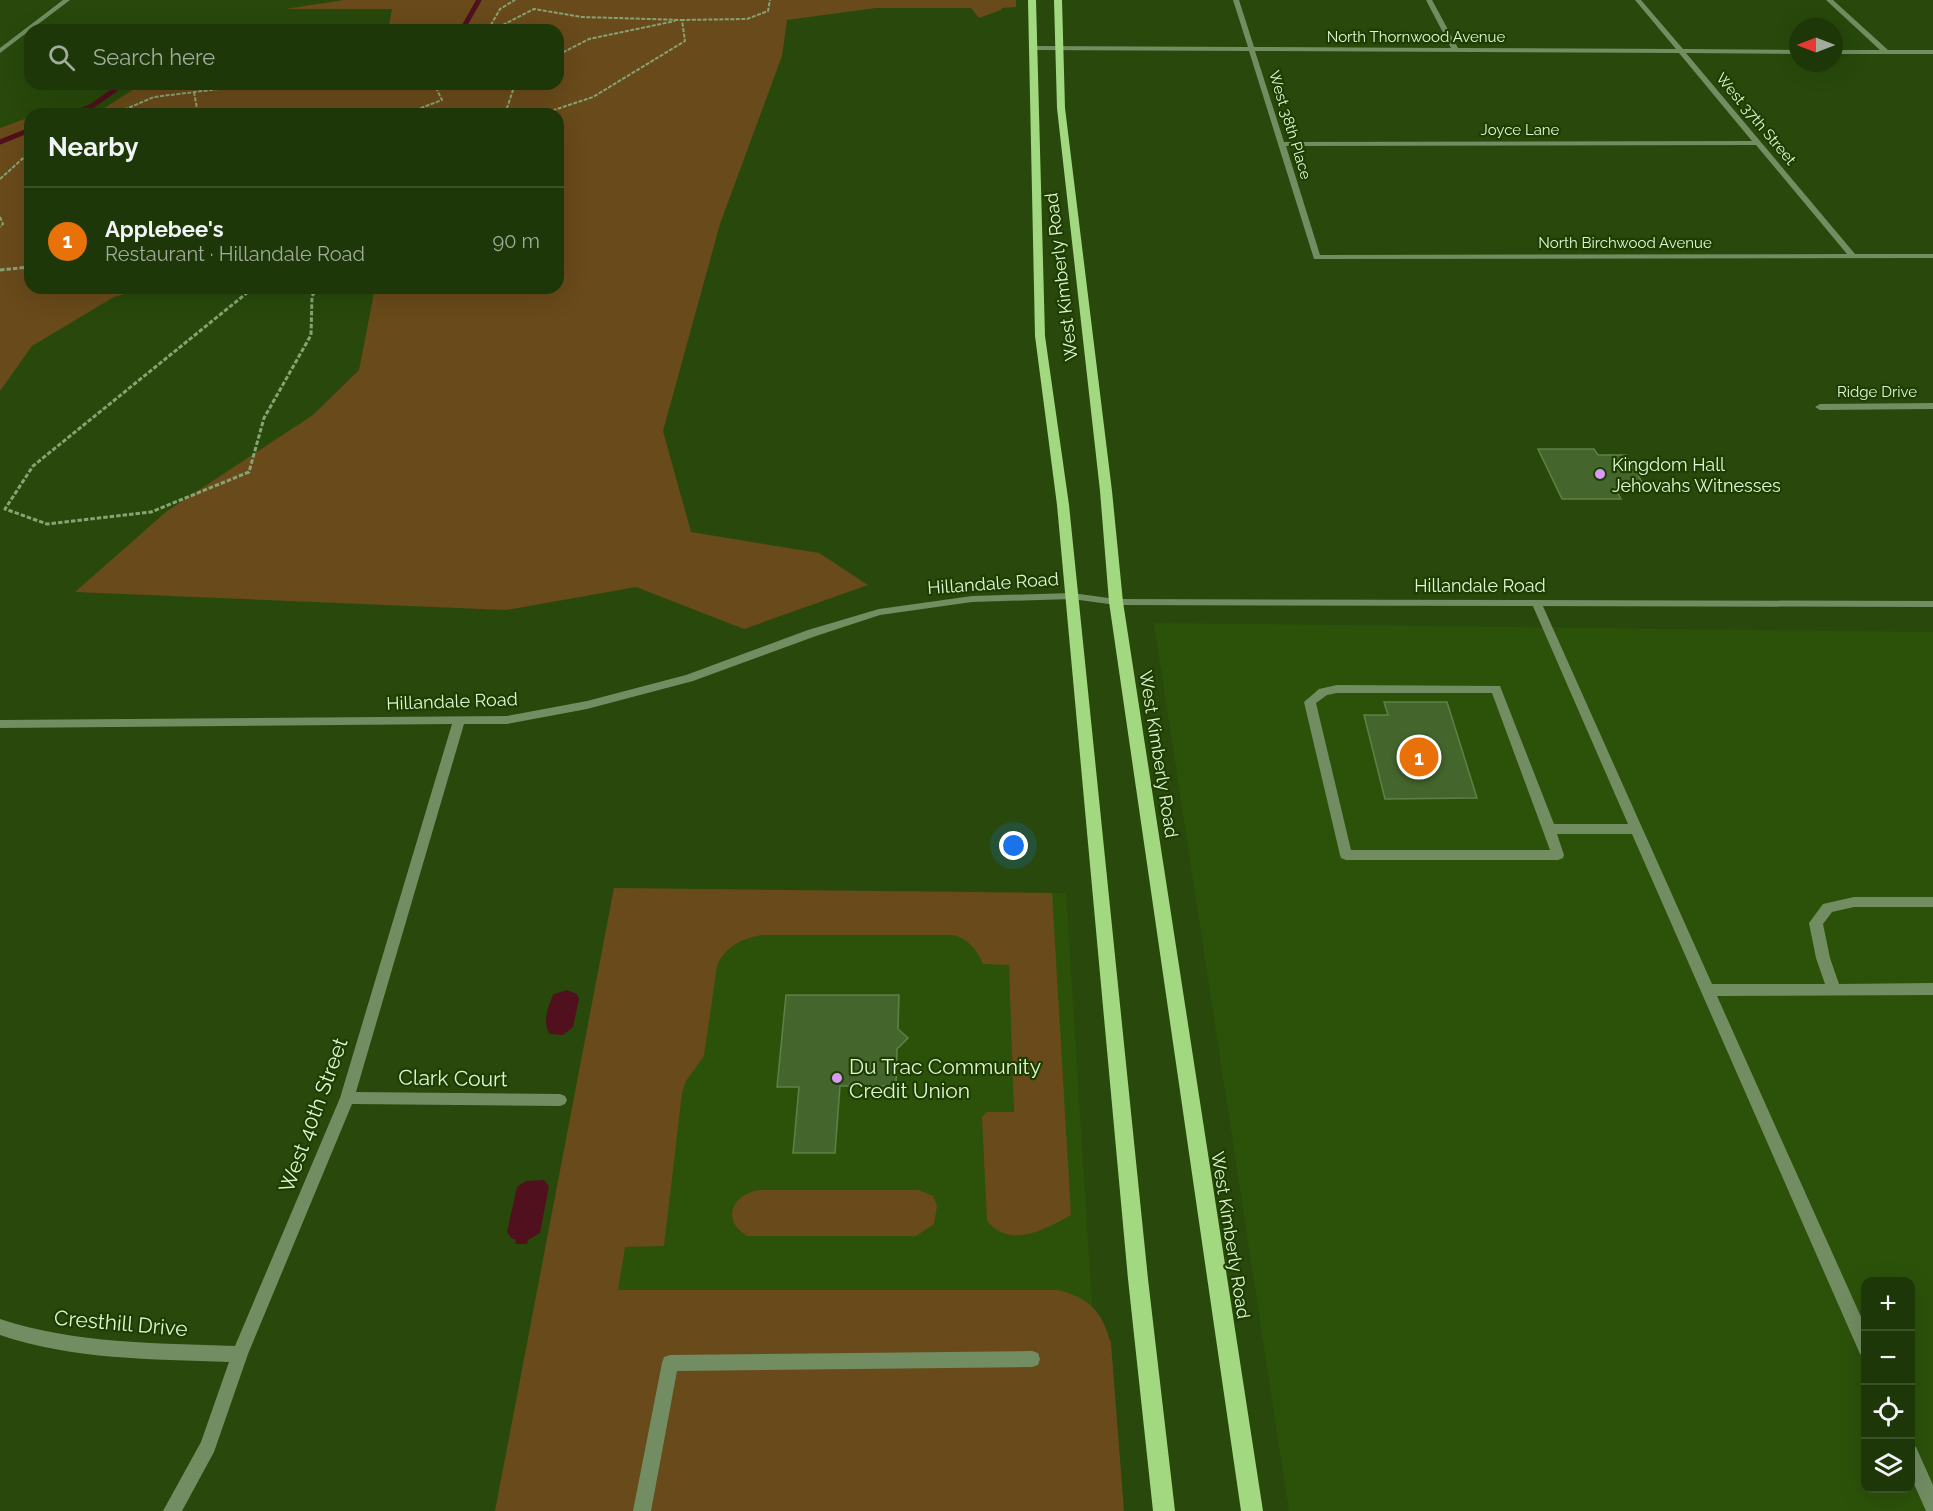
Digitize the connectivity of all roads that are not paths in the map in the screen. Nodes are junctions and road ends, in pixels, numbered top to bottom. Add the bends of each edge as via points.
1 (67, 0) edge
2 (1032, 0) edge
3 (1058, 0) edge
4 (1236, 0) edge
5 (1429, 0) edge
6 (1638, 0) edge
7 (1830, 0) edge
8 (35, 24) edge
9 (24, 33) edge
10 (1033, 48) junction
11 (1059, 48) junction
12 (1252, 50) junction
13 (0, 51) edge
14 (1456, 51) junction
15 (1681, 52) junction
16 (1789, 52) edge
17 (1843, 52) edge
18 (1886, 52) junction
19 (1933, 52) edge
20 (1758, 143) junction
21 (1282, 144) junction
22 (1853, 256) junction
23 (1933, 256) edge
24 (1317, 257) joint
25 (1933, 406) edge
26 (1820, 407) dead end
27 (1071, 596) junction
28 (1116, 602) junction
29 (1537, 604) junction
30 (1933, 604) edge
31 (459, 722) junction
32 (0, 724) edge
33 (1549, 829) junction
34 (1637, 829) junction
35 (1933, 902) edge
36 (1933, 989) edge
37 (1708, 990) junction
38 (1834, 990) junction
39 (347, 1098) junction
40 (560, 1100) dead end
41 (0, 1327) edge
42 (1861, 1337) edge
43 (240, 1354) junction
44 (1032, 1359) dead end
45 (1915, 1463) edge
46 (1933, 1506) edge
47 (172, 1511) edge
48 (642, 1511) edge
49 (1164, 1511) edge
50 (1252, 1511) edge

1 - 8 street
2 - 10 main road, West Kimberly Road
3 - 11 main road, West Kimberly Road
4 - 12 street, West 38th Place
5 - 14 street
6 - 15 street, West 37th Street
7 - 18 street
9 - 13 street
10 - 11 street, North Thornwood Avenue
10 - 27 main road, West Kimberly Road via 1040,336
11 - 12 street, North Thornwood Avenue
11 - 28 main road, West Kimberly Road via 1061,108
12 - 14 street, North Thornwood Avenue
12 - 21 street, West 38th Place
14 - 15 street, North Thornwood Avenue
15 - 16 street, North Thornwood Avenue
15 - 20 street, West 37th Street
17 - 18 street
18 - 19 street
20 - 21 street, Joyce Lane
20 - 22 street, West 37th Street
21 - 24 street, West 38th Place
22 - 23 street, North Birchwood Avenue
22 - 24 street, North Birchwood Avenue
25 - 26 street, Ridge Drive
27 - 28 street, Hillandale Road
27 - 31 street, Hillandale Road via 972,599 879,612 688,678 587,705 507,720
27 - 49 main road, West Kimberly Road
28 - 29 street, Hillandale Road
28 - 50 main road, West Kimberly Road
29 - 30 street, Hillandale Road
29 - 34 street
31 - 32 street, Hillandale Road
31 - 39 street, West 40th Street
33 - 33 street via 1496,689 1337,689 1323,692 1310,702 1346,855 1558,855
33 - 34 street
34 - 37 street
35 - 38 street via 1854,903 1828,908 1816,923
36 - 38 street
37 - 38 street
37 - 42 street
39 - 40 street, Clark Court
39 - 43 street, West 40th Street
41 - 43 street, Cresthill Drive via 24,1336 88,1347
43 - 47 street, West 40th Street via 208,1446
44 - 48 street via 670,1363
45 - 46 street

